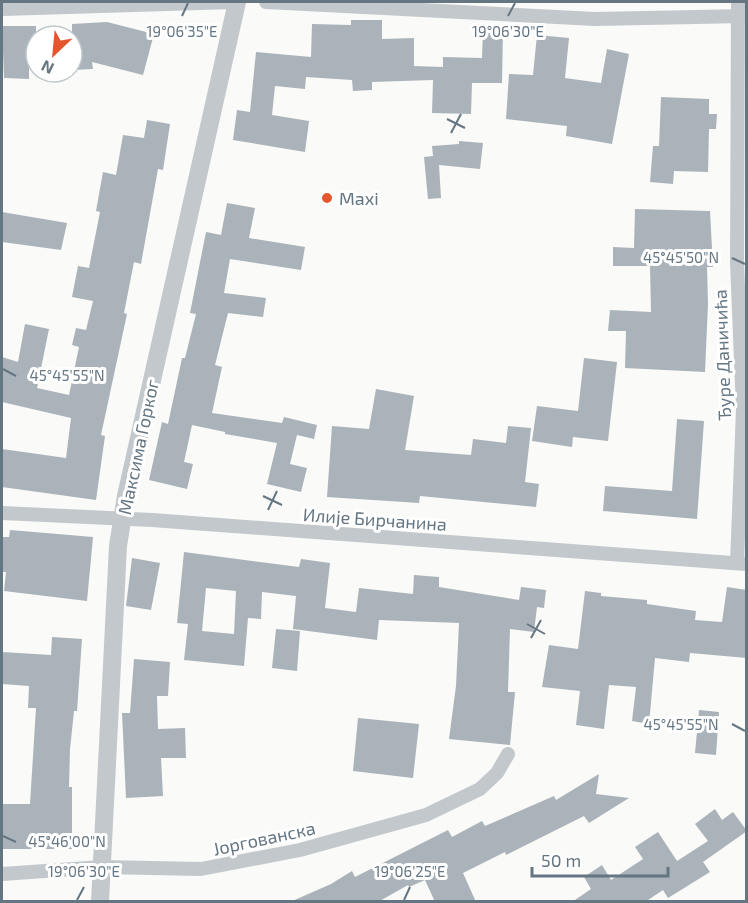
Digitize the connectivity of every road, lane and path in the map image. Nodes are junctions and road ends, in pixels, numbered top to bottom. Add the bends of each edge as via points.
1 (235, 2) edge
2 (266, 2) edge
3 (2, 9) edge
4 (741, 11) edge
5 (742, 262) edge
6 (2, 513) edge
7 (122, 518) junction
8 (742, 563) edge
9 (508, 754) dead end
10 (102, 867) junction
11 (2, 874) edge
12 (100, 902) edge

1 - 3 street
1 - 7 street, Максима Горког
2 - 4 street via 595,19
4 - 5 street, Ђуре Даничића
5 - 8 street, Ђуре Даничића
6 - 7 street, Илије Бирчанина
7 - 8 street, Илије Бирчанина
7 - 10 street, Максима Горког
9 - 10 street, Јоргованска via 497,773 480,789 426,815 357,836 201,869
10 - 11 street, Јоргованска
10 - 12 street, Максима Горког

